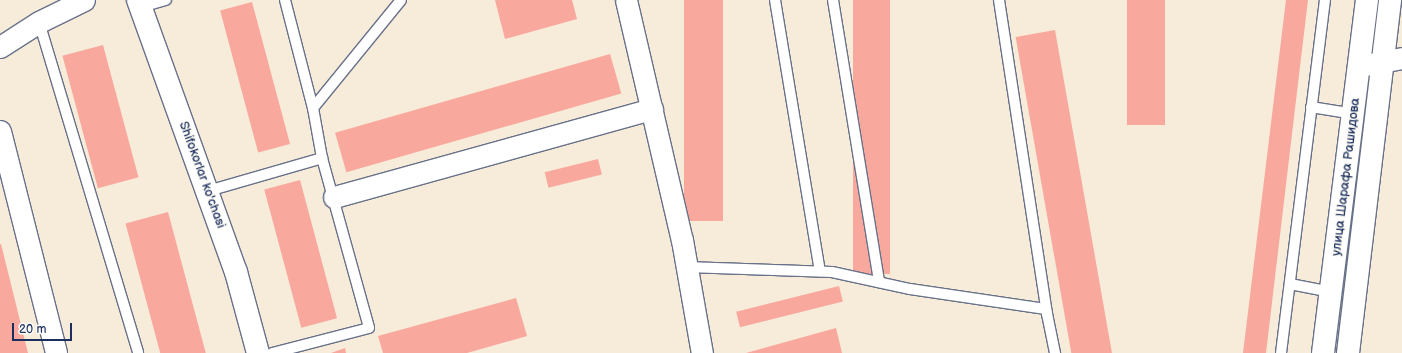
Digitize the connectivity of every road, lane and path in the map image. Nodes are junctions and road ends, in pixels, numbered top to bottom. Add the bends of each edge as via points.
1 (84, 0) edge
2 (166, 0) edge
3 (285, 0) edge
4 (401, 0) edge
5 (626, 0) edge
6 (775, 0) edge
7 (833, 0) edge
8 (999, 0) edge
9 (1325, 0) edge
10 (1367, 0) edge
11 (1390, 0) edge
12 (139, 3) edge
13 (40, 22) junction
14 (0, 47) edge
15 (1392, 60) edge
16 (1360, 66) junction
17 (1311, 107) junction
18 (313, 108) junction
19 (652, 109) junction
20 (1354, 114) junction
21 (0, 131) edge
22 (322, 158) junction
23 (208, 191) junction
24 (334, 197) junction
25 (686, 267) junction
26 (820, 271) junction
27 (879, 282) junction
28 (1290, 284) junction
29 (1331, 292) junction
30 (1047, 315) junction
31 (56, 353) edge
32 (138, 353) edge
33 (258, 353) edge
34 (272, 353) edge
35 (702, 353) edge
36 (1055, 353) edge
37 (1281, 353) edge
38 (1323, 353) edge
39 (1348, 353) edge

1 - 13 street
2 - 12 lane
3 - 18 lane
4 - 18 lane
5 - 19 street
6 - 26 lane
7 - 27 lane
8 - 30 lane
9 - 17 lane
10 - 16 main road, улица Шарафа Рашидова
11 - 15 main road
12 - 23 main road, Shifokorlar ko'chasi
13 - 14 street
13 - 32 lane
15 - 16 street
15 - 39 main road
16 - 20 main road, улица Шарафа Рашидова
17 - 20 lane
17 - 28 lane
18 - 22 lane
19 - 24 street
19 - 25 street
20 - 29 main road, улица Шарафа Рашидова
21 - 31 street
22 - 23 lane
22 - 24 lane
23 - 33 main road, Shifokorlar ko'chasi via 236,272
24 - 34 lane via 369,328
25 - 26 lane
25 - 35 street
26 - 27 lane
27 - 30 lane via 1046,309
28 - 29 lane
28 - 37 lane
29 - 38 main road, улица Шарафа Рашидова
30 - 36 lane

